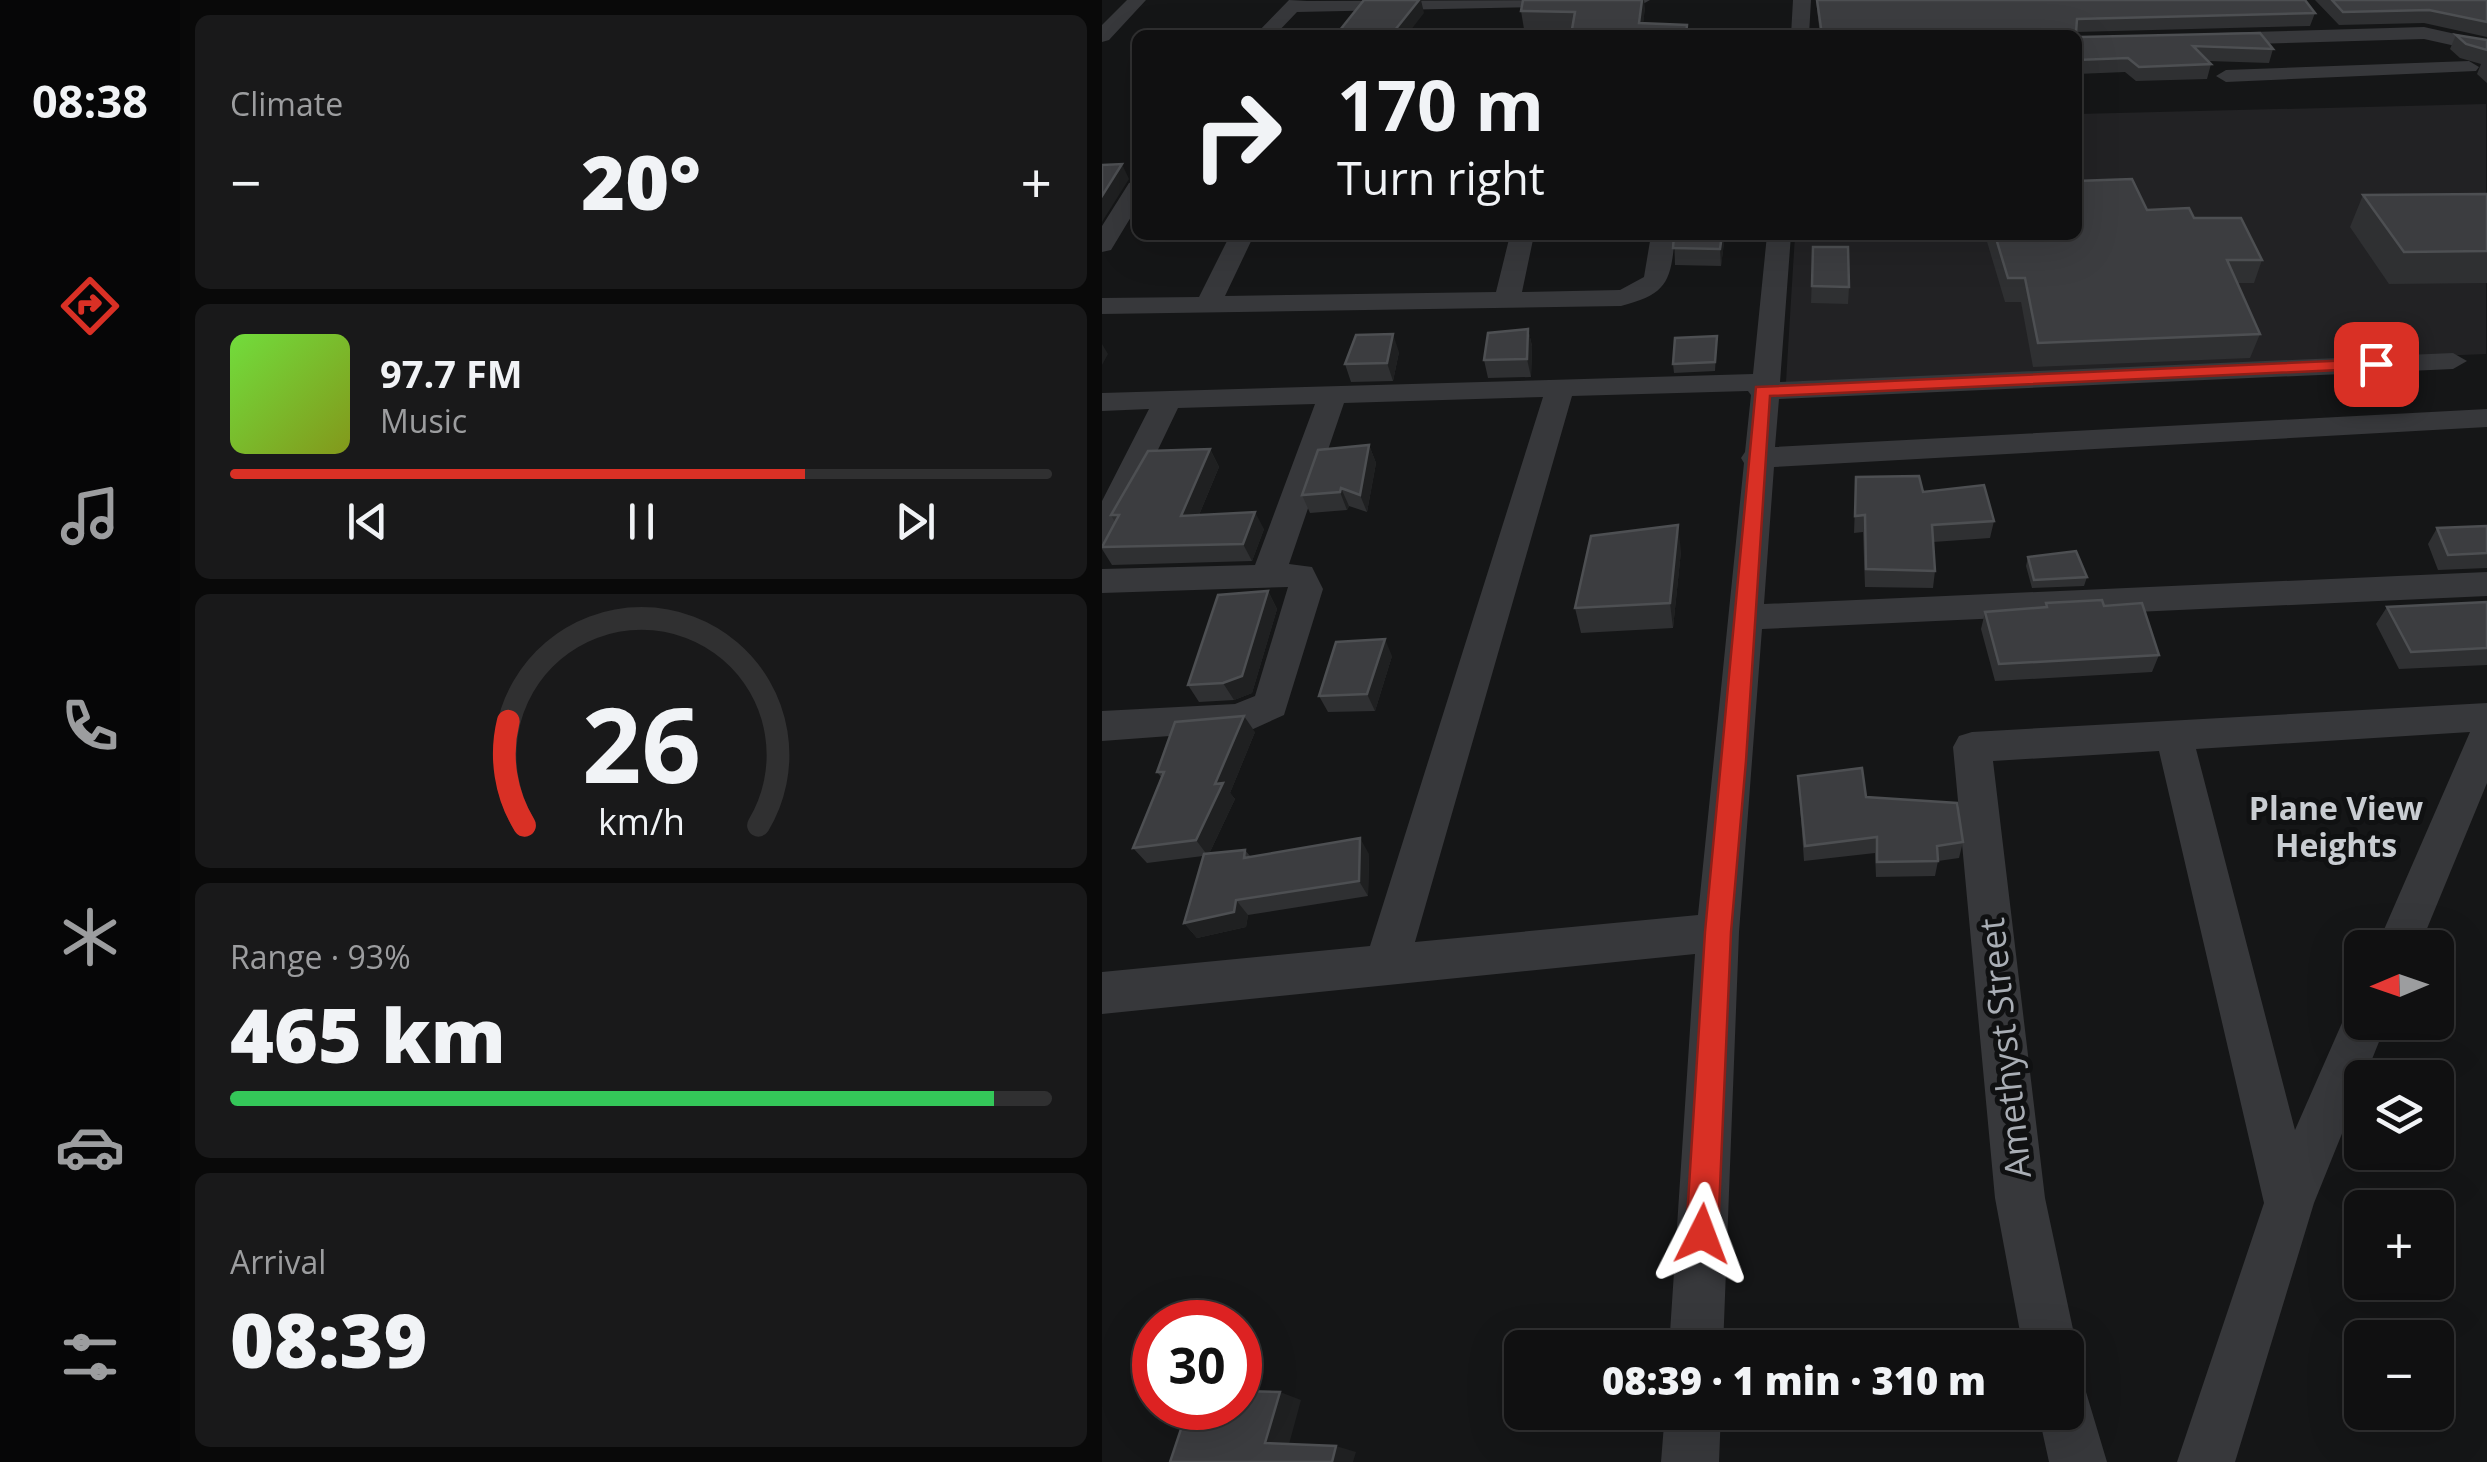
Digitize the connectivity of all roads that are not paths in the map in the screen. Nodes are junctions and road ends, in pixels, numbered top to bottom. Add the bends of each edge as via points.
1 (1137, 0) edge
2 (1641, 0) edge
3 (1802, 0) edge
4 (1296, 4) edge
5 (2314, 12) edge
6 (1269, 30) edge
7 (1800, 30) edge
8 (1102, 36) edge
9 (2334, 36) junction
10 (2191, 39) edge
11 (2486, 47) edge
12 (2469, 67) edge
13 (2359, 70) junction
14 (2226, 76) dead end
15 (1128, 217) edge
16 (1240, 240) edge
17 (1521, 240) edge
18 (1663, 240) edge
19 (1778, 240) edge
20 (1102, 245) edge
21 (1507, 299) junction
22 (1210, 302) junction
23 (1102, 306) edge
24 (2453, 361) dead end
25 (1763, 386) junction
26 (1560, 388) junction
27 (1333, 394) junction
28 (1168, 400) junction
29 (1102, 402) edge
30 (2486, 418) edge
31 (1756, 458) junction
32 (1102, 533) edge
33 (1268, 575) junction
34 (1102, 581) edge
35 (2482, 593) edge
36 (1743, 617) junction
37 (2486, 717) edge
38 (1102, 726) edge
39 (2174, 735) junction
40 (2486, 736) edge
41 (2405, 930) edge
42 (1718, 932) junction
43 (1386, 965) junction
44 (1102, 992) edge
45 (2357, 1040) edge
46 (2289, 1203) junction
47 (1697, 1330) edge
48 (2046, 1330) edge
49 (1691, 1430) edge
50 (2070, 1430) edge
51 (1690, 1462) edge
52 (2078, 1462) edge
53 (2206, 1462) edge

1 - 8 street
2 - 4 street
3 - 7 street
4 - 6 street
5 - 9 street
9 - 10 street
9 - 11 street via 2424,32
9 - 13 street
12 - 13 street
13 - 14 street
15 - 20 street
16 - 22 street
17 - 21 street
18 - 21 street via 1659,276 1636,295
19 - 25 street
21 - 22 street
22 - 23 street
24 - 25 street
25 - 26 street
25 - 31 street
26 - 27 street
26 - 43 street
27 - 28 street
27 - 33 street
28 - 29 street
28 - 32 street
30 - 31 street
31 - 36 street
33 - 34 street
33 - 38 street via 1300,575 1306,589 1271,705 1235,718
35 - 36 street
36 - 42 street
37 - 39 street
39 - 46 street
39 - 48 street, Amethyst Street via 1972,747 2020,1198
40 - 41 street
42 - 43 street
42 - 47 street
43 - 44 street
45 - 46 street
46 - 53 street
49 - 51 street
50 - 52 street

